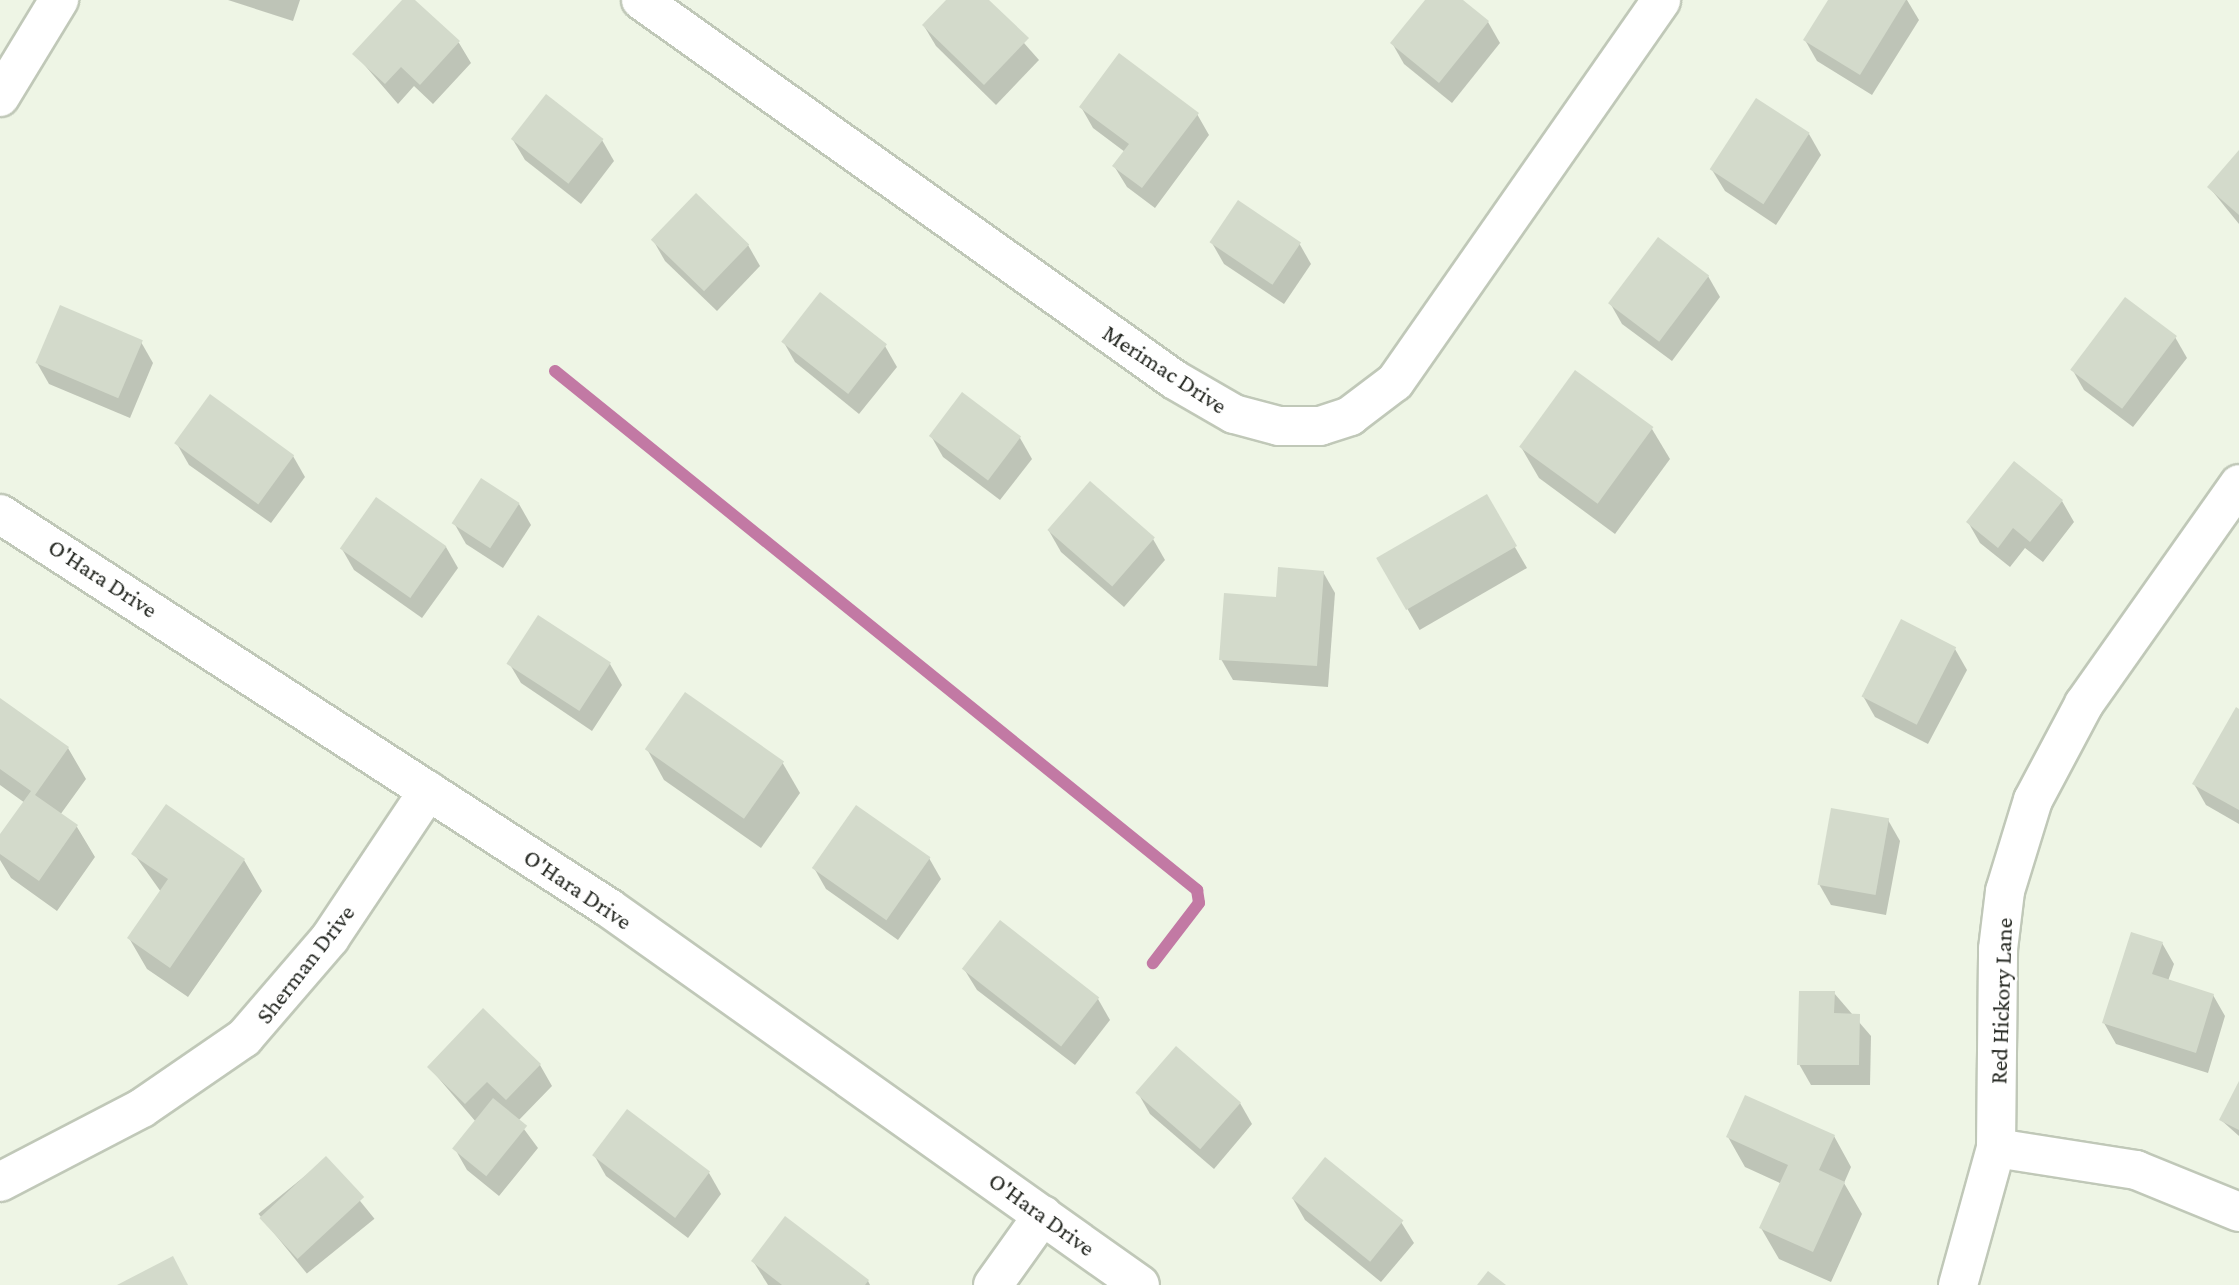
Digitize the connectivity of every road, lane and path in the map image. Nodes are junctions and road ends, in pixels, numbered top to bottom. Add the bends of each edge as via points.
1 (59, 0) edge
2 (641, 0) edge
3 (1661, 0) edge
4 (0, 97) edge
5 (2239, 484) edge
6 (0, 514) edge
7 (428, 791) junction
8 (1996, 1148) junction
9 (0, 1182) edge
10 (2239, 1212) edge
11 (1043, 1214) junction
12 (993, 1285) edge
13 (1140, 1285) edge
14 (1958, 1285) edge

1 - 4 street
2 - 3 street, Merimac Drive via 1175,380 1234,414 1279,426 1320,426 1350,416 1395,383
5 - 8 street, Red Hickory Lane via 2084,704 2034,800 2005,891 1998,949
6 - 7 street, O'Hara Drive
7 - 9 street, Sherman Drive via 330,938 244,1038 142,1108
7 - 11 street, O'Hara Drive via 610,908
8 - 10 street via 2136,1170
8 - 14 street, Red Hickory Lane
11 - 12 street
11 - 13 street, O'Hara Drive

